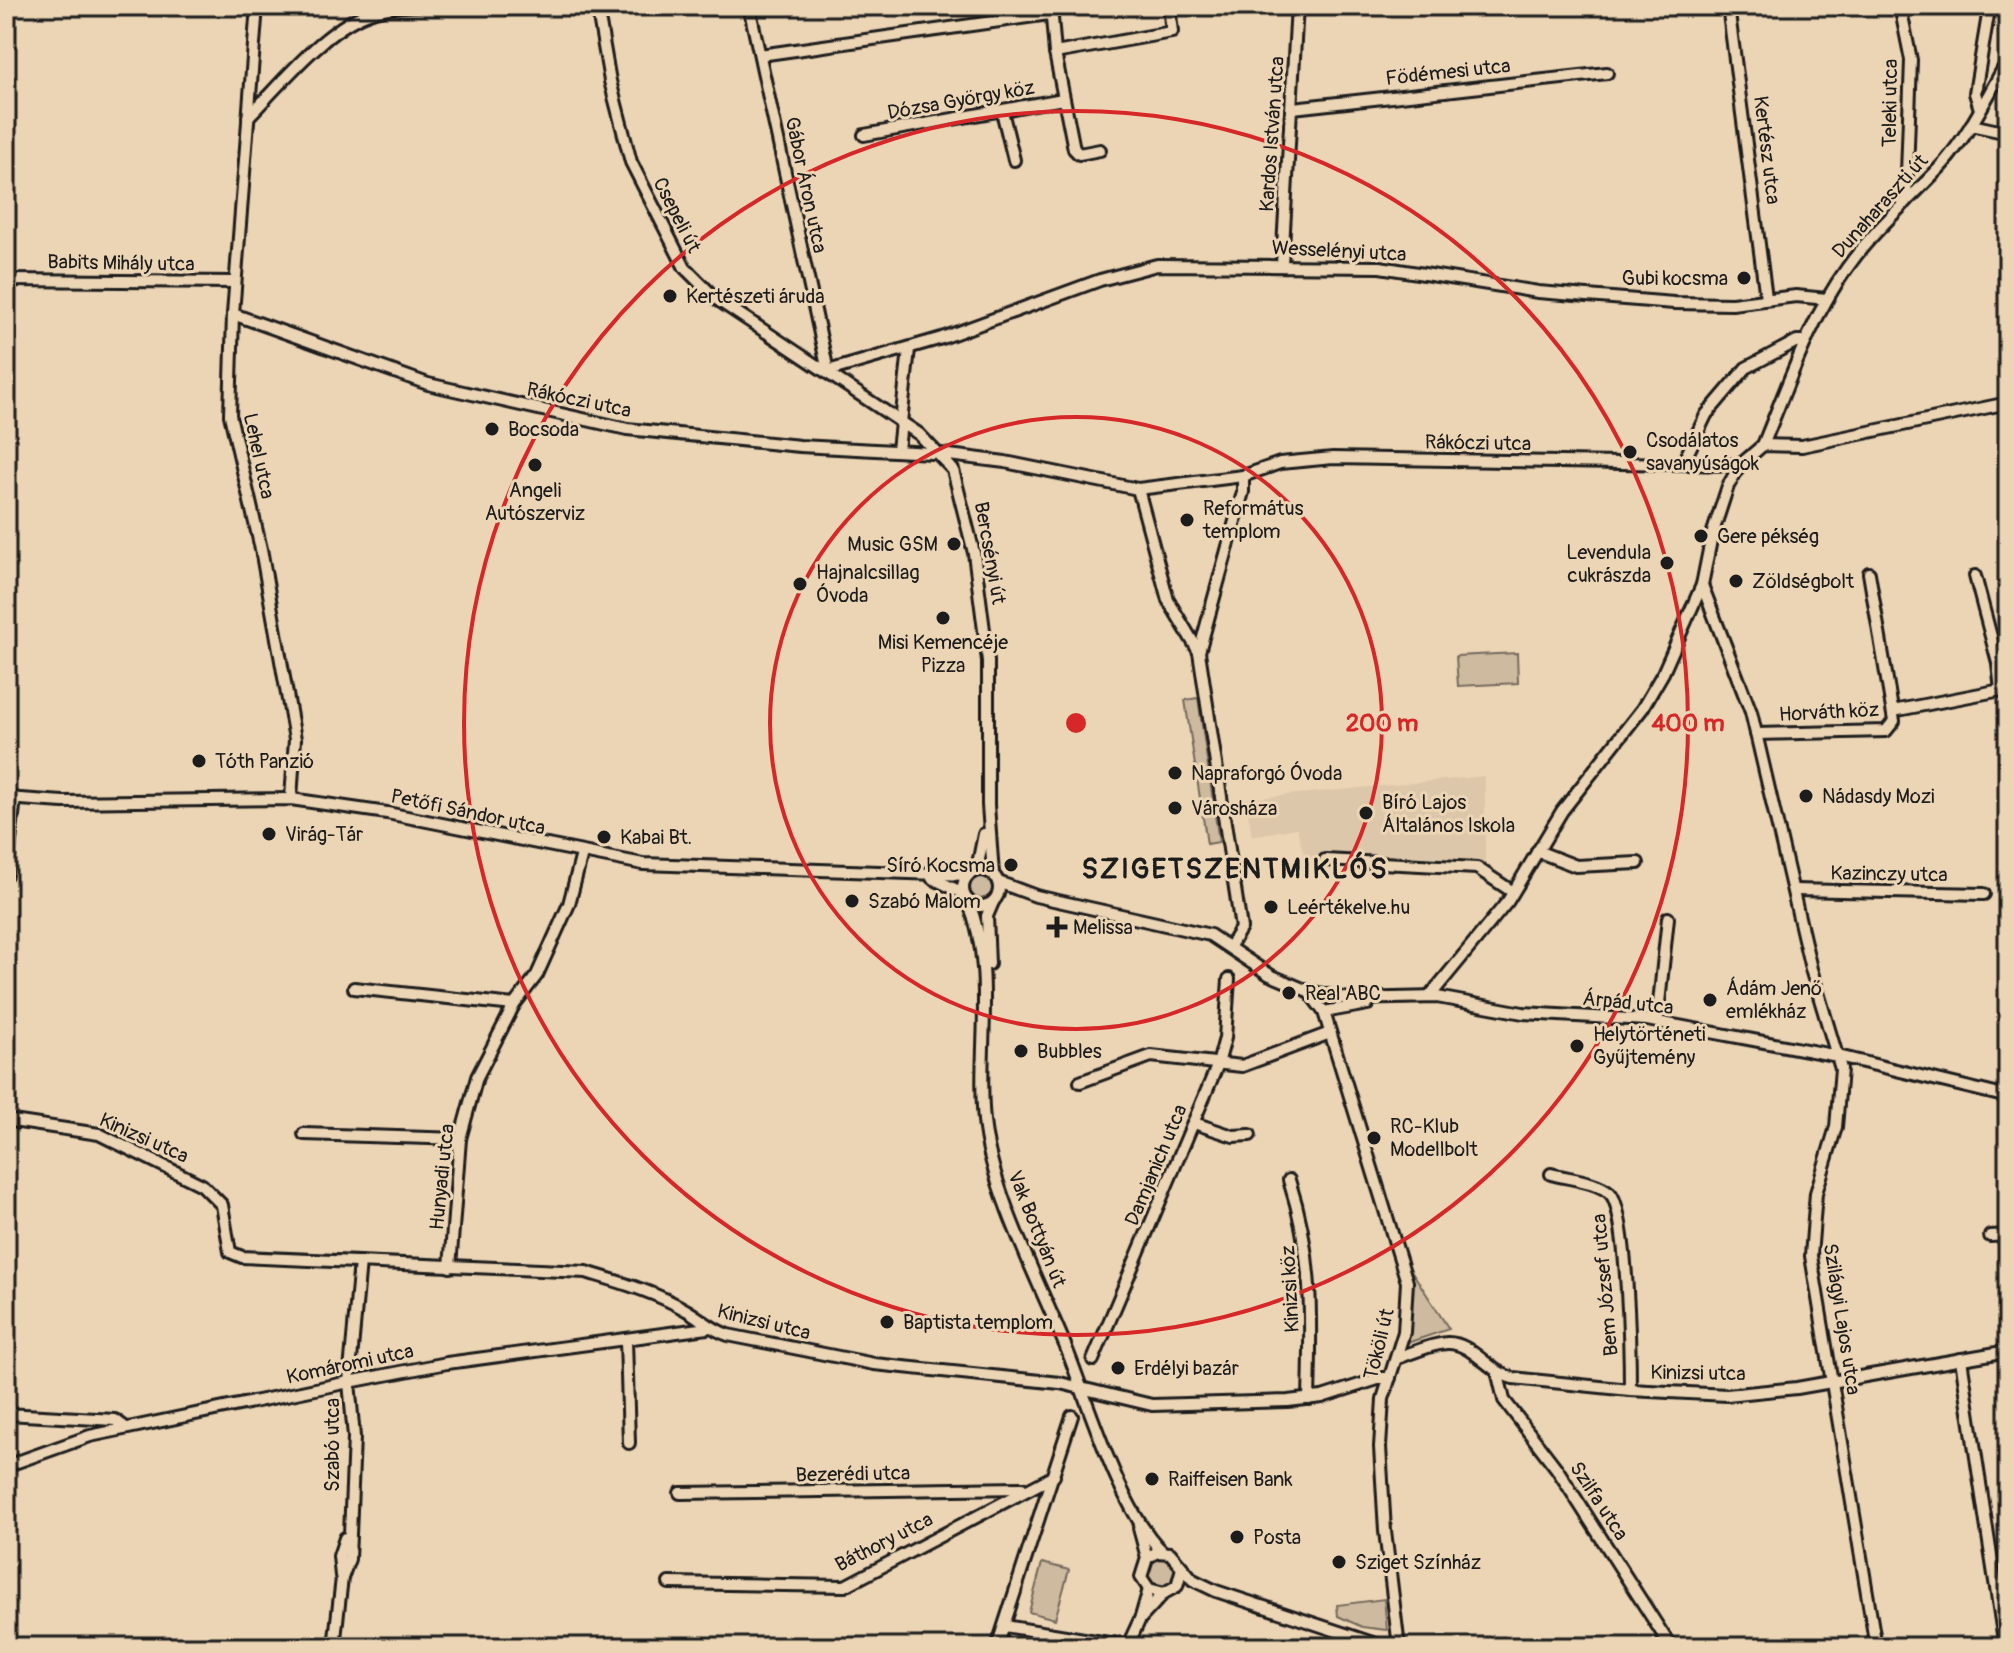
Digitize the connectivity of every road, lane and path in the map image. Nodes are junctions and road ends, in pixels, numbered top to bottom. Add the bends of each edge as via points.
1 (257, 6) edge
2 (473, 6) edge
3 (597, 6) edge
4 (749, 6) edge
5 (1169, 6) edge
6 (1297, 6) edge
7 (1728, 6) edge
8 (1900, 6) edge
9 (1050, 10) edge
10 (1988, 15) dead end
11 (1055, 53) junction
12 (760, 55) junction
13 (2008, 60) edge
14 (1607, 73) dead end
15 (1063, 99) junction
16 (1293, 108) junction
17 (1980, 109) junction
18 (1002, 111) junction
19 (248, 117) junction
20 (1971, 125) junction
21 (2008, 133) edge
22 (864, 135) dead end
23 (1100, 150) dead end
24 (1014, 160) dead end
25 (1906, 202) junction
26 (1282, 264) junction
27 (6, 280) edge
28 (235, 282) junction
29 (1766, 298) junction
30 (1827, 299) junction
31 (233, 314) junction
32 (1806, 341) junction
33 (909, 349) junction
34 (828, 371) junction
35 (2008, 403) edge
36 (902, 421) junction
37 (1763, 445) junction
38 (898, 450) junction
39 (937, 454) junction
40 (1683, 463) junction
41 (1740, 465) junction
42 (1243, 476) junction
43 (1138, 489) junction
44 (1869, 573) dead end
45 (1975, 576) dead end
46 (1702, 585) junction
47 (1711, 612) junction
48 (1688, 616) junction
49 (1199, 652) junction
50 (2004, 692) edge
51 (1893, 711) junction
52 (1756, 734) junction
53 (11, 798) edge
54 (291, 799) junction
55 (988, 805) junction
56 (1537, 851) junction
57 (582, 854) junction
58 (1325, 860) dead end
59 (1638, 863) dead end
60 (970, 874) junction
61 (6, 875) edge
62 (923, 875) junction
63 (996, 878) junction
64 (1793, 890) junction
65 (1513, 892) junction
66 (1984, 894) dead end
67 (1036, 896) junction
68 (965, 897) junction
69 (995, 899) junction
70 (1668, 918) dead end
71 (1230, 946) junction
72 (1229, 979) dead end
73 (354, 988) dead end
74 (1308, 991) junction
75 (985, 994) junction
76 (1429, 997) junction
77 (1381, 1000) junction
78 (514, 1005) junction
79 (1324, 1012) junction
80 (1657, 1022) junction
81 (1330, 1033) junction
82 (1838, 1056) junction
83 (1218, 1064) junction
84 (1080, 1082) dead end
85 (2008, 1097) edge
86 (6, 1120) edge
87 (1194, 1123) junction
88 (304, 1134) dead end
89 (1250, 1135) dead end
90 (460, 1139) junction
91 (1551, 1174) dead end
92 (1289, 1180) dead end
93 (2008, 1235) edge
94 (1990, 1236) dead end
95 (360, 1262) junction
96 (450, 1267) junction
97 (707, 1328) junction
98 (626, 1340) junction
99 (2008, 1351) edge
100 (1397, 1358) junction
101 (1961, 1359) junction
102 (1093, 1360) dead end
103 (1498, 1375) junction
104 (1390, 1378) junction
105 (1834, 1380) junction
106 (349, 1382) junction
107 (1082, 1389) junction
108 (1630, 1390) junction
109 (1309, 1399) junction
110 (6, 1414) edge
111 (1072, 1416) dead end
112 (126, 1428) junction
113 (629, 1443) dead end
114 (6, 1466) edge
115 (1054, 1476) junction
116 (1026, 1488) junction
117 (680, 1493) dead end
118 (1134, 1510) junction
119 (1163, 1552) junction
120 (1147, 1558) junction
121 (1182, 1568) junction
122 (669, 1583) dead end
123 (1177, 1586) junction
124 (1149, 1589) junction
125 (1216, 1591) junction
126 (1164, 1593) junction
127 (1140, 1619) junction
128 (1005, 1626) junction
129 (334, 1647) edge
130 (997, 1647) edge
131 (1127, 1647) edge
132 (1385, 1647) edge
133 (1399, 1647) edge
134 (1671, 1647) edge
135 (1876, 1647) edge
136 (2005, 1647) edge

1 - 19 street, Lehel utca
2 - 19 street via 393,7 359,17 333,34
3 - 34 street, Csepeli út via 631,162 685,268 715,298
4 - 12 street, Gábor Áron utca
5 - 11 street via 1172,32
6 - 16 street, Kardos István utca
7 - 29 street, Kertész utca
8 - 25 street, Teleki utca via 1911,60
9 - 11 street
9 - 12 street
10 - 17 street via 1975,93
11 - 15 street
12 - 34 street, Gábor Áron utca
13 - 17 street, Dunaharaszti út
14 - 16 street, Födémesi utca
15 - 18 street, Dózsa György köz
15 - 23 street via 1076,153
16 - 26 street, Kardos István utca
17 - 20 street, Dunaharaszti út
18 - 22 street, Dózsa György köz
18 - 24 street
19 - 28 street, Lehel utca
20 - 21 street
20 - 25 street, Dunaharaszti út
25 - 30 street, Dunaharaszti út via 1866,244
26 - 29 street, Wesselényi utca via 1380,267 1538,292 1674,303 1732,304
26 - 33 street, Wesselényi utca via 1157,265 1100,280
27 - 28 street, Babits Mihály utca
28 - 31 street, Lehel utca
29 - 30 street, Wesselényi utca
30 - 32 street, Dunaharaszti út
31 - 38 street, Rákóczi utca via 428,384 627,429
31 - 54 street, Lehel utca via 230,415 261,549 295,739
32 - 37 street, Dunaharaszti út
32 - 40 street via 1746,368 1706,415
33 - 34 street, Wesselényi utca
33 - 36 street
34 - 36 street, Bercsényi út
35 - 37 street via 1802,446
36 - 38 street
36 - 39 street, Bercsényi út
37 - 41 street
38 - 39 street, Rákóczi utca
39 - 43 street, Rákóczi utca
39 - 55 street, Bercsényi út via 953,470 961,493 980,589 989,674
40 - 41 street, Rákóczi utca
40 - 42 street, Rákóczi utca via 1333,458 1280,463
41 - 46 street via 1712,535
42 - 43 street, Rákóczi utca
42 - 49 street
43 - 49 street via 1168,600
44 - 51 street, Horváth köz
45 - 50 street
46 - 47 street, Szilágyi Lajos utca
46 - 48 street
47 - 48 street
47 - 52 street, Szilágyi Lajos utca
48 - 56 street via 1642,709
49 - 71 street via 1241,928
50 - 51 street
51 - 52 street, Horváth köz via 1894,721 1886,731
52 - 64 street, Szilágyi Lajos utca
53 - 54 street, Petőfi Sándor utca
53 - 61 street
54 - 57 street, Petőfi Sándor utca via 387,813
55 - 60 street, Bercsényi út via 980,855
55 - 63 street, Bercsényi út
56 - 59 street via 1576,866
56 - 65 street
57 - 62 street, Petőfi Sándor utca via 688,867
57 - 78 street, Hunyadi utca via 569,904 544,961
58 - 65 street via 1477,868
60 - 62 street, Petőfi Sándor utca
60 - 63 street via 983,870
60 - 68 street
62 - 68 street, Petőfi Sándor utca
63 - 67 street
63 - 69 street
64 - 66 street, Kazinczy utca
64 - 82 street, Szilágyi Lajos utca
65 - 76 street
67 - 69 street
67 - 71 street via 1201,932
68 - 69 street via 983,907
68 - 75 street, Vak Bottyán út via 980,929
69 - 75 street, Vak Bottyán út via 987,916
70 - 80 street
71 - 74 street, Árpád utca via 1270,975
72 - 83 street, Damjanich utca
73 - 78 street
74 - 77 street, Árpád utca
74 - 79 street
75 - 107 street, Vak Bottyán út via 983,1108 991,1159
76 - 77 street, Árpád utca
76 - 80 street, Árpád utca via 1523,1013
77 - 79 street, Árpád utca
78 - 90 street, Hunyadi utca via 485,1056
79 - 81 street, Tököli út
80 - 82 street, Árpád utca
81 - 83 street via 1242,1066
81 - 100 street, Tököli út via 1407,1282
82 - 85 street, Árpád utca
82 - 105 street, Szilágyi Lajos utca via 1836,1127 1820,1172 1811,1235 1813,1277
83 - 84 street via 1151,1056
83 - 87 street, Damjanich utca
86 - 95 street, Kinizsi utca via 99,1134 202,1185 222,1205 227,1246 236,1255
87 - 89 street via 1233,1136
87 - 102 street, Damjanich utca
88 - 90 street
90 - 96 street, Hunyadi utca
91 - 108 street, Bem József utca via 1602,1187 1616,1205 1629,1313
92 - 109 street, Kinizsi köz via 1302,1220 1313,1298
93 - 94 street
95 - 96 street, Kinizsi utca
95 - 106 street, Szabó utca
96 - 97 street, Kinizsi utca via 586,1272 687,1310
97 - 98 street, Komáromi utca
97 - 107 street, Kinizsi utca via 874,1364
98 - 106 street, Komáromi utca via 447,1363
98 - 113 street
99 - 101 street, Kinizsi utca
100 - 103 street via 1457,1344
100 - 104 street, Tököli út
101 - 105 street, Kinizsi utca
101 - 136 street
103 - 108 street, Kinizsi utca
103 - 134 street, Szilfa utca via 1504,1400 1557,1469
104 - 109 street, Kinizsi utca
104 - 133 street, Tököli út via 1380,1447
105 - 108 street, Kinizsi utca via 1727,1395
105 - 135 street, Szilágyi Lajos utca
106 - 112 street, Komáromi utca
106 - 129 street, Szabó utca via 354,1437 349,1559
107 - 109 street, Kinizsi utca via 1152,1405
107 - 118 street, Vak Bottyán út
110 - 112 street via 115,1420
111 - 115 street
112 - 114 street, Komáromi utca
115 - 116 street, Báthory utca
115 - 128 street
116 - 117 street, Bezerédi utca
116 - 122 street, Báthory utca via 845,1586
118 - 119 street, Vak Bottyán út
118 - 120 street, Vak Bottyán út
119 - 120 street
119 - 121 street
120 - 124 street via 1141,1577
121 - 123 street
121 - 125 street
123 - 125 street
123 - 126 street
124 - 126 street
124 - 127 street
125 - 132 street
126 - 127 street
127 - 131 street
128 - 130 street
128 - 131 street

